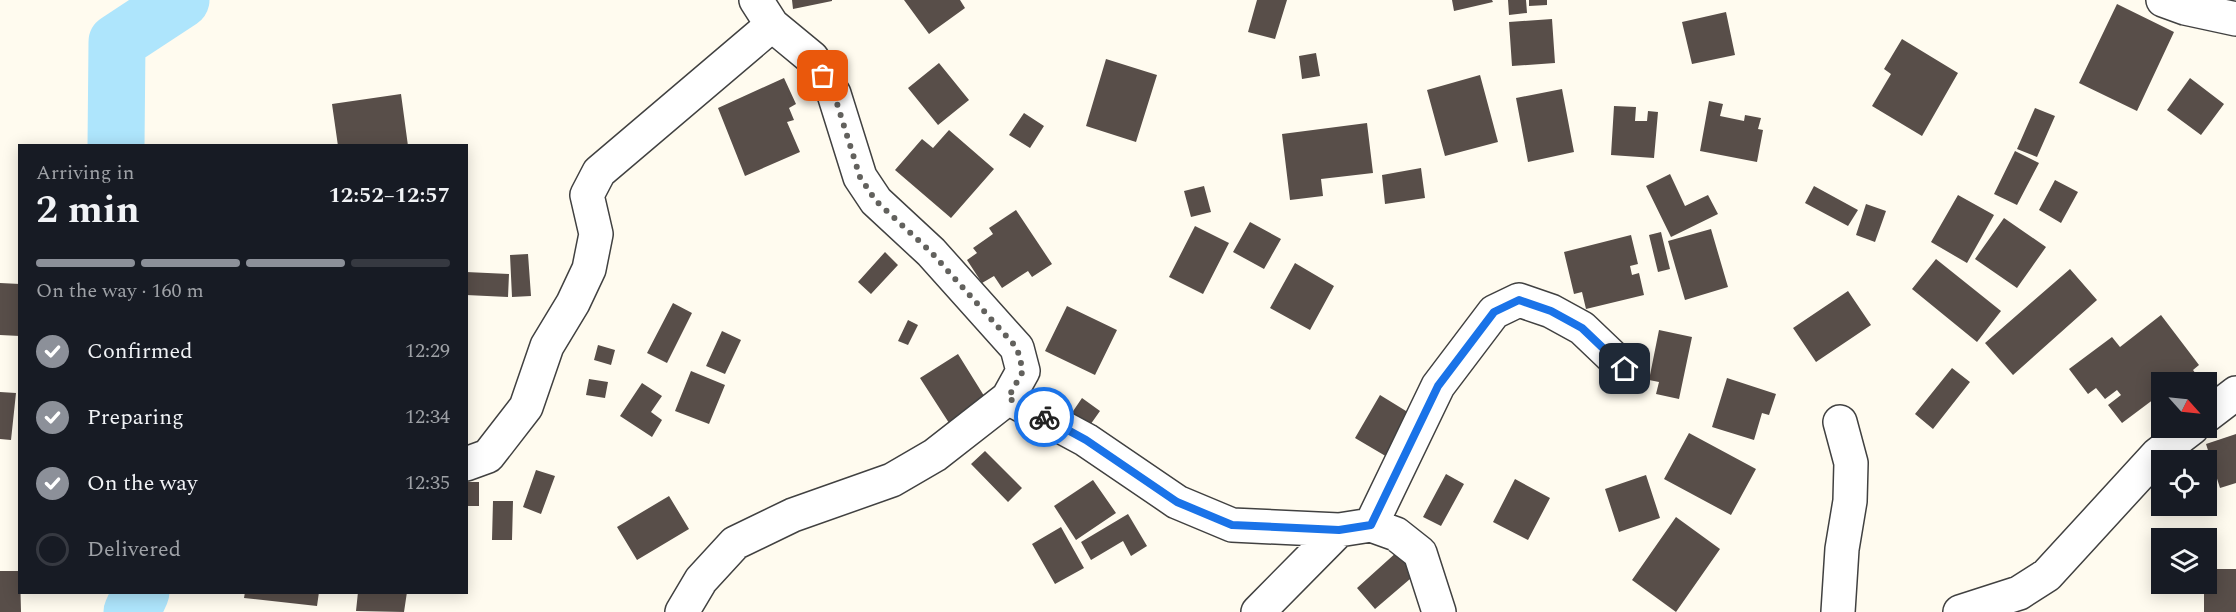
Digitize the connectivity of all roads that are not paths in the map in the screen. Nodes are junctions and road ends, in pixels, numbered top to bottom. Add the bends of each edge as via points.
1 (2163, 0) edge
2 (764, 13) edge
3 (2236, 19) edge
4 (1625, 369) dead end
5 (2236, 393) edge
6 (1008, 398) junction
7 (2217, 408) edge
8 (1840, 422) dead end
9 (2179, 438) edge
10 (468, 463) edge
11 (1371, 525) junction
12 (1339, 530) junction
13 (682, 612) edge
14 (1258, 612) edge
15 (1439, 612) edge
16 (1838, 612) edge
17 (1960, 612) edge

1 - 3 street
2 - 6 street via 812,58 834,94 860,177 876,201 931,252 1017,348 1023,371
2 - 10 street via 599,172 587,195 596,234 589,270 547,346 526,406 488,456
4 - 11 street via 1582,328 1551,311 1519,300 1494,312 1438,386
5 - 7 street
6 - 12 street via 1086,440 1177,502 1232,525
6 - 13 street via 934,455 892,480 793,516 735,543 701,580
8 - 16 street via 1851,463
9 - 17 street via 2158,454 2047,575 2019,593
11 - 12 street
11 - 15 street via 1396,534 1420,553
12 - 14 street

